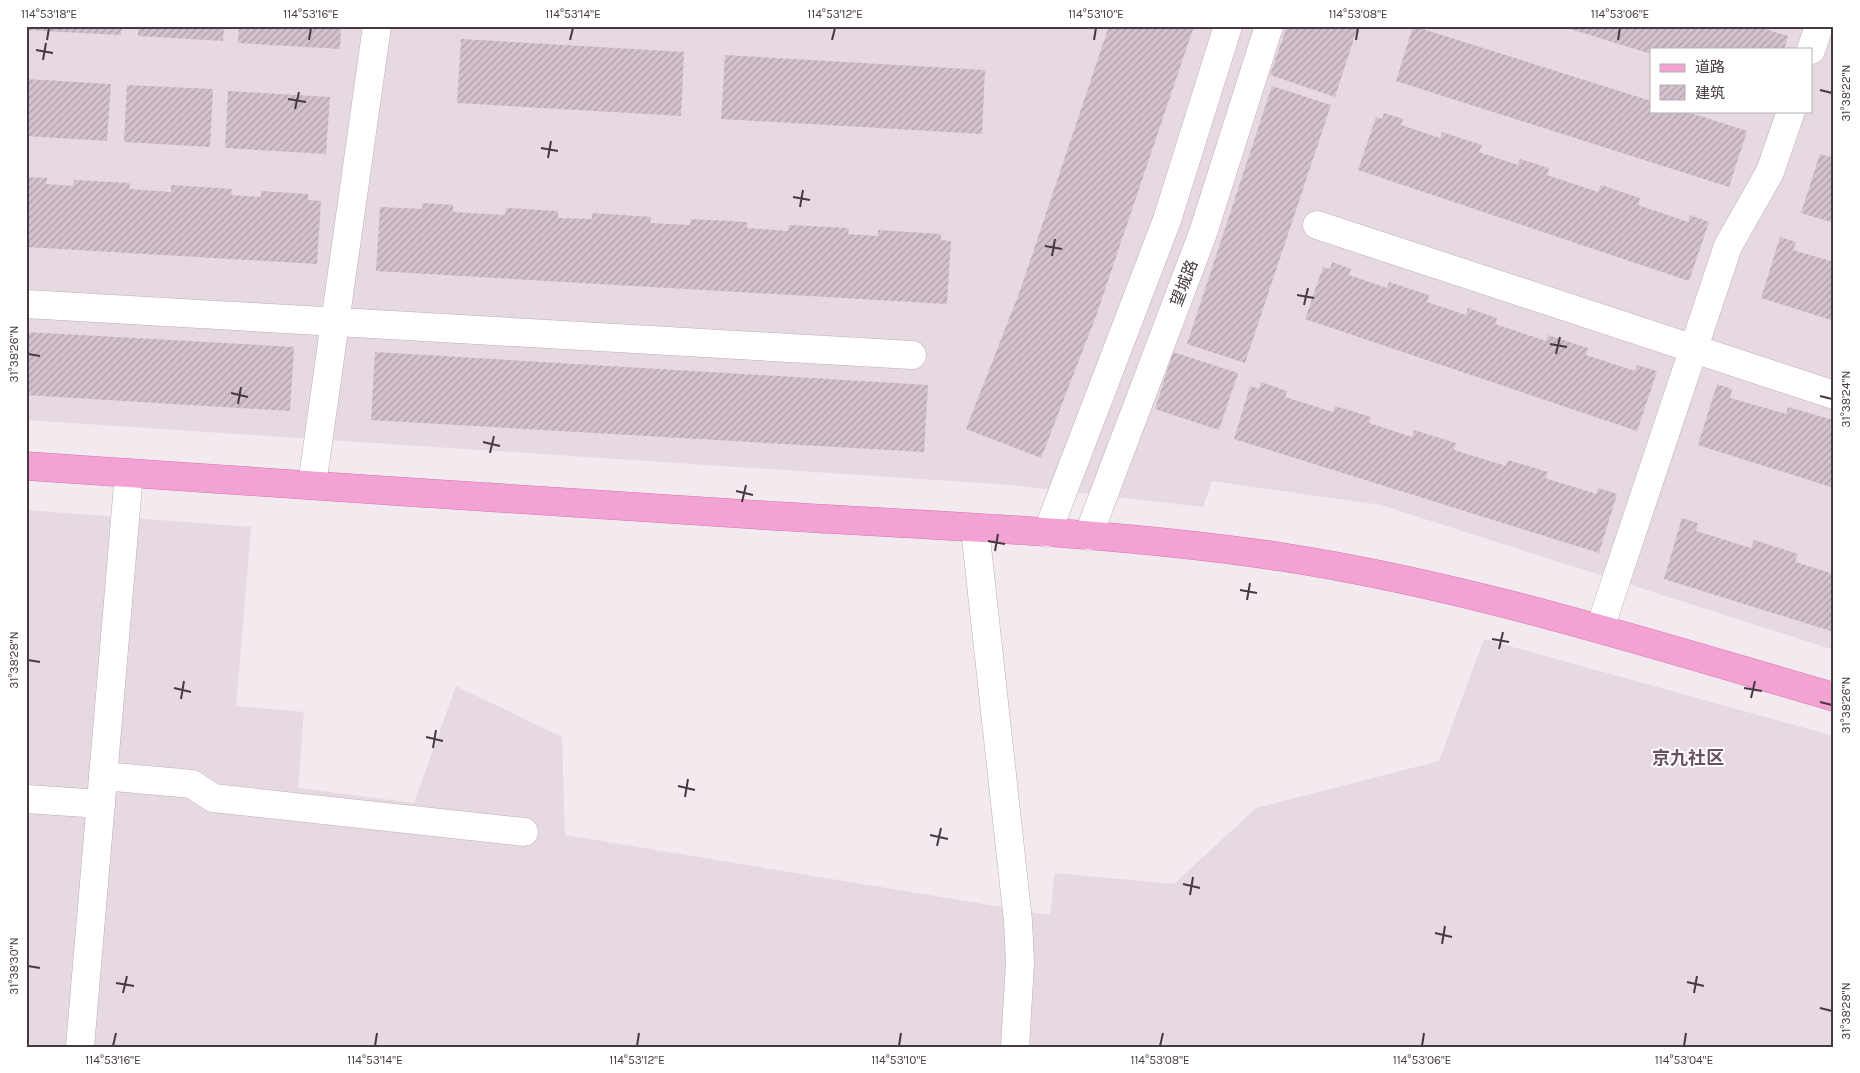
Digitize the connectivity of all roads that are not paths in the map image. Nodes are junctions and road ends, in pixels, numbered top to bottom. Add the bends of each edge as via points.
1 (377, 26) edge
2 (1228, 26) edge
3 (1269, 26) edge
4 (1819, 26) edge
5 (1812, 48) edge
6 (1791, 112) edge
7 (1317, 225) dead end
8 (26, 304) edge
9 (335, 321) junction
10 (1694, 349) junction
11 (912, 355) dead end
12 (1834, 394) edge
13 (26, 466) edge
14 (129, 473) junction
15 (312, 485) junction
16 (975, 529) junction
17 (1047, 534) junction
18 (1088, 536) junction
19 (1600, 628) junction
20 (1834, 697) edge
21 (103, 776) junction
22 (26, 799) edge
23 (101, 804) junction
24 (524, 832) dead end
25 (80, 1047) edge
26 (1015, 1047) edge

1 - 9 street
2 - 17 street via 1166,220
3 - 18 street, 望城路 via 1203,233
4 - 5 street
6 - 10 street via 1770,172 1728,246
7 - 10 street
8 - 9 street
9 - 11 street
9 - 15 street
10 - 12 street
10 - 19 street
13 - 14 main road
14 - 15 main road
14 - 21 street
15 - 16 main road
16 - 17 main road
16 - 26 street via 1018,921 1019,997
17 - 18 main road
18 - 19 main road via 1282,557 1370,572
19 - 20 main road
21 - 23 street
21 - 24 street via 192,784 213,798
22 - 23 street
23 - 25 street

